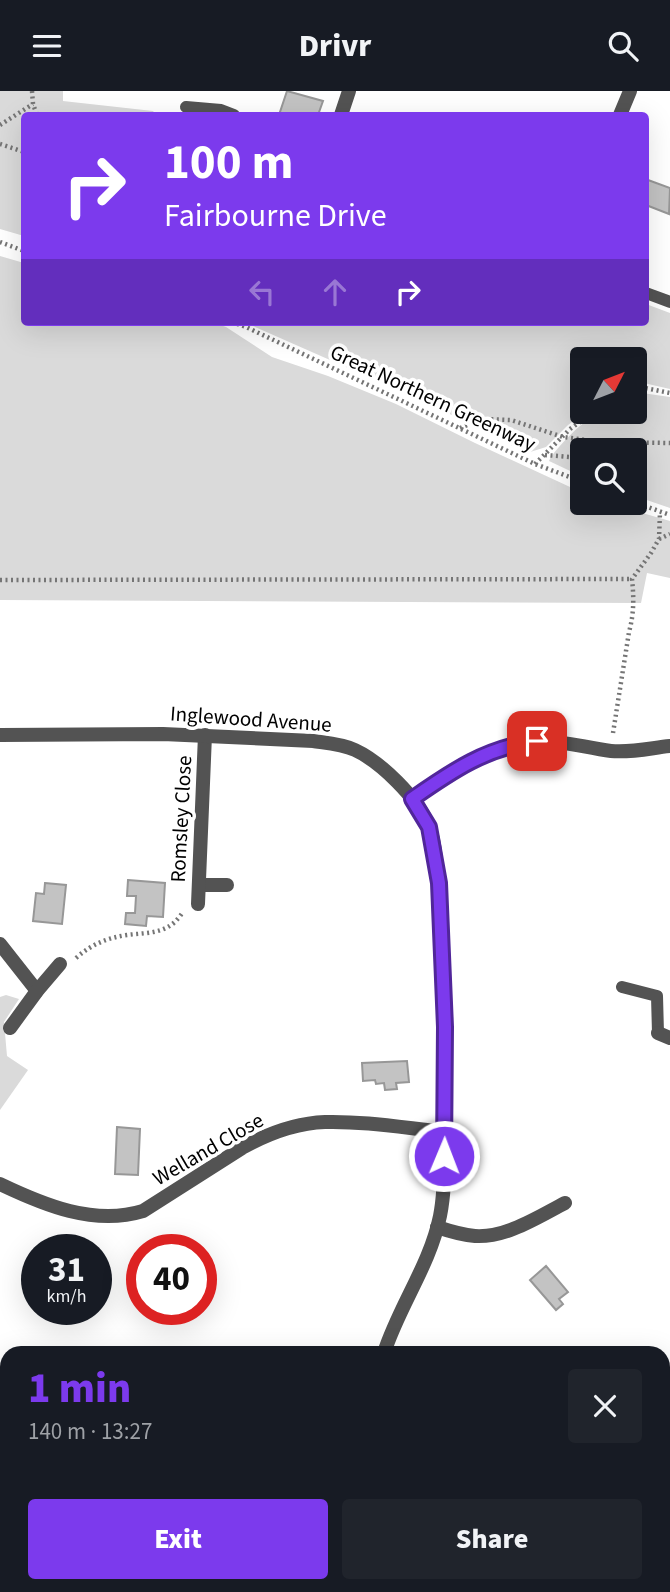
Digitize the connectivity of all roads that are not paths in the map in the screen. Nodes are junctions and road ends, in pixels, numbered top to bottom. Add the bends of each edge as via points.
1 (349, 91) edge
2 (630, 91) edge
3 (186, 107) dead end
4 (226, 112) edge
5 (342, 112) edge
6 (621, 112) edge
7 (649, 294) edge
8 (670, 302) edge
9 (0, 735) edge
10 (205, 736) junction
11 (670, 746) edge
12 (412, 799) junction
13 (199, 885) junction
14 (227, 885) dead end
15 (198, 904) road end
16 (0, 944) edge
17 (60, 964) road end
18 (622, 987) dead end
19 (37, 991) junction
20 (10, 1028) dead end
21 (664, 1035) edge
22 (445, 1132) junction
23 (0, 1184) edge
24 (565, 1203) dead end
25 (437, 1227) junction
26 (386, 1346) edge

1 - 5 street
2 - 6 street
3 - 4 lane
7 - 8 lane
9 - 10 street, Inglewood Avenue
10 - 12 street, Inglewood Avenue via 345,746 373,761
10 - 13 street, Romsley Close
11 - 12 street via 609,751 555,741 529,742 465,764
12 - 22 street, Inglewood Avenue via 429,827 439,883
13 - 14 street
13 - 15 street, Romsley Close
16 - 19 street
17 - 19 street
18 - 21 lane via 657,996
19 - 20 street
22 - 23 street, Welland Close via 322,1122 275,1133 127,1216 72,1212
22 - 25 street, Inglewood Avenue
24 - 25 street via 493,1235 464,1235
25 - 26 street, Inglewood Avenue

